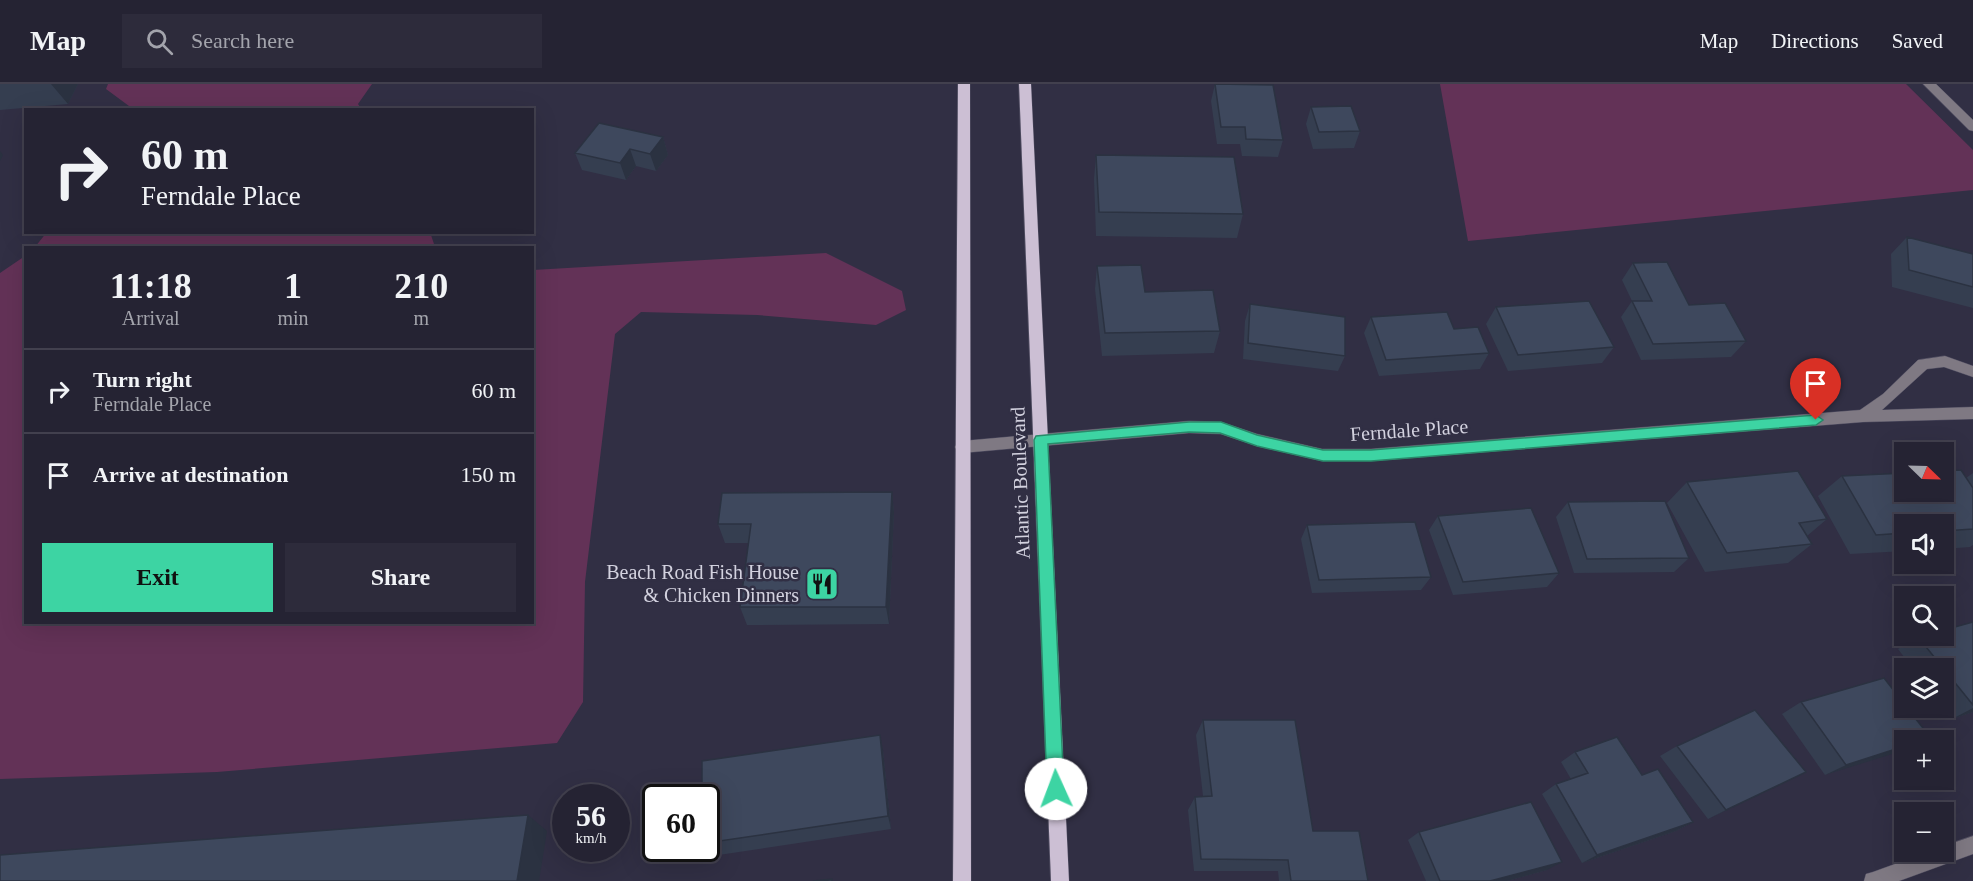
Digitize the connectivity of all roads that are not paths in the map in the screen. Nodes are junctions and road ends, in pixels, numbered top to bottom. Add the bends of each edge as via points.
1 (964, 84) edge
2 (1025, 84) edge
3 (1929, 84) edge
4 (1973, 127) edge
5 (1973, 372) edge
6 (1973, 412) edge
7 (1863, 416) junction
8 (1041, 440) junction
9 (962, 447) junction
10 (1973, 845) edge
11 (962, 881) edge
12 (1060, 881) edge
13 (1873, 881) edge

1 - 9 main road
2 - 8 main road, Atlantic Boulevard
3 - 4 street
5 - 7 street via 1945,361 1923,364
6 - 7 street, Ferndale Place
7 - 8 street, Ferndale Place via 1371,456 1323,455 1221,428 1189,427
8 - 9 street, Ferndale Place
8 - 12 main road, Atlantic Boulevard
9 - 11 main road
10 - 13 street

